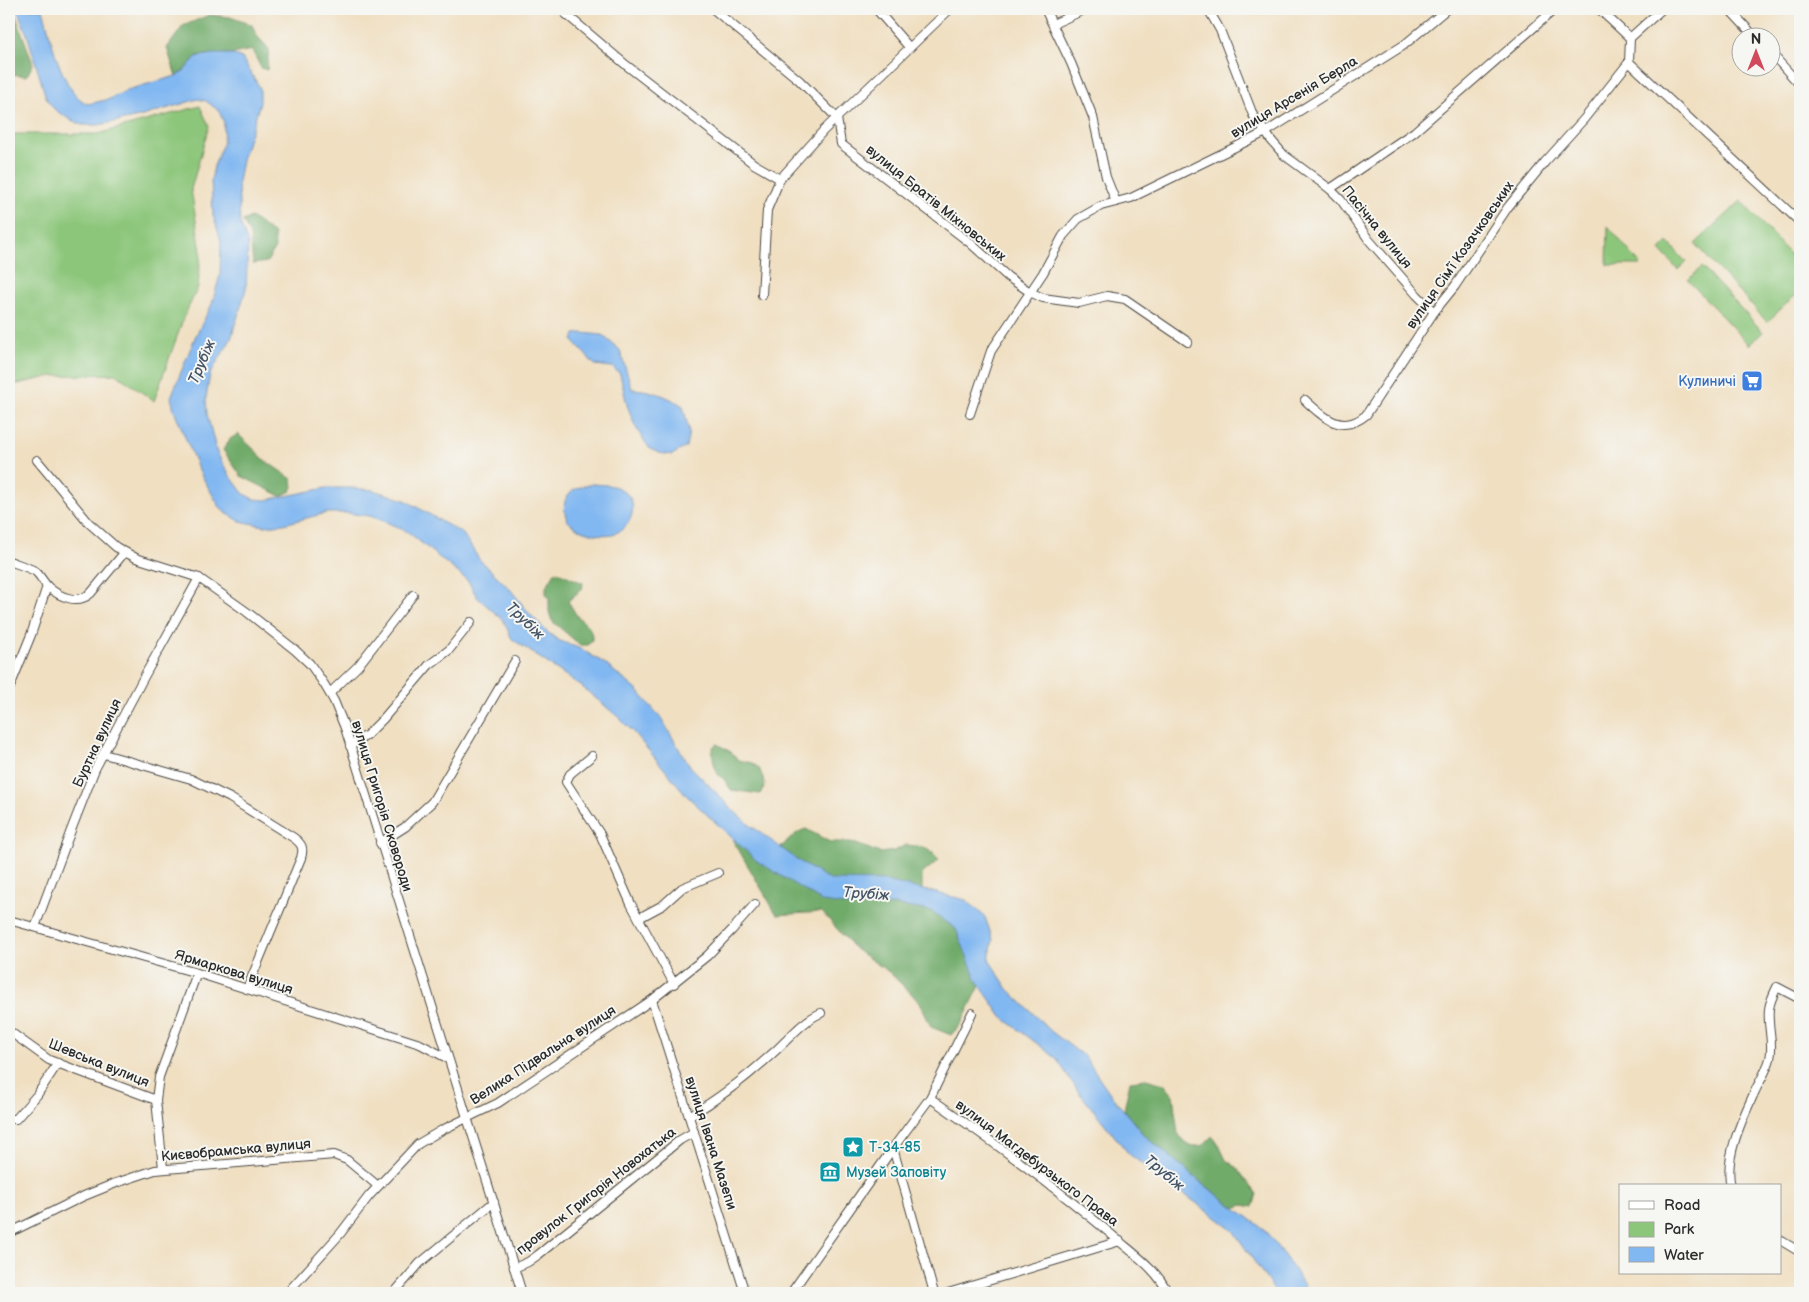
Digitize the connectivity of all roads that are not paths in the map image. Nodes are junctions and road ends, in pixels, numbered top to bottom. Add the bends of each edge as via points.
1 (560, 9) edge
2 (713, 9) edge
3 (876, 9) edge
4 (950, 9) edge
5 (1045, 9) edge
6 (1086, 9) edge
7 (1208, 9) edge
8 (1448, 9) edge
9 (1555, 9) edge
10 (1598, 9) edge
11 (1662, 9) edge
12 (1729, 9) edge
13 (1053, 24) junction
14 (1747, 28) edge
15 (1630, 38) junction
16 (909, 47) junction
17 (1629, 62) junction
18 (1782, 65) edge
19 (1800, 85) edge
20 (837, 118) junction
21 (1266, 132) junction
22 (780, 179) junction
23 (1330, 189) junction
24 (1116, 202) junction
25 (1800, 222) edge
26 (1030, 292) junction
27 (762, 295) dead end
28 (1434, 312) junction
29 (1188, 342) dead end
30 (1305, 400) dead end
31 (970, 414) dead end
32 (37, 460) dead end
33 (124, 553) junction
34 (9, 561) edge
35 (200, 578) junction
36 (47, 586) junction
37 (413, 595) dead end
38 (471, 622) dead end
39 (515, 661) dead end
40 (9, 689) edge
41 (330, 693) junction
42 (350, 746) junction
43 (104, 754) junction
44 (592, 756) dead end
45 (380, 843) junction
46 (718, 873) dead end
47 (755, 904) dead end
48 (639, 918) junction
49 (9, 920) edge
50 (36, 928) junction
51 (197, 973) junction
52 (674, 984) junction
53 (247, 989) junction
54 (1800, 999) edge
55 (652, 1000) junction
56 (821, 1013) dead end
57 (972, 1013) dead end
58 (9, 1031) edge
59 (448, 1058) junction
60 (58, 1063) junction
61 (930, 1098) junction
62 (156, 1100) junction
63 (689, 1116) junction
64 (467, 1118) junction
65 (9, 1119) edge
66 (694, 1132) junction
67 (893, 1148) junction
68 (163, 1168) junction
69 (1731, 1184) edge
70 (378, 1186) junction
71 (494, 1202) junction
72 (9, 1233) edge
73 (1782, 1241) edge
74 (1120, 1242) junction
75 (1800, 1252) edge
76 (514, 1268) junction
77 (287, 1293) edge
78 (394, 1293) edge
79 (522, 1293) edge
80 (745, 1293) edge
81 (791, 1293) edge
82 (934, 1293) edge
83 (948, 1293) edge
84 (1168, 1293) edge

1 - 22 street via 626,65 754,164
2 - 20 street via 799,80
3 - 16 street
4 - 16 street
5 - 13 street
6 - 13 street
7 - 21 street, Пасічна вулиця via 1220,30 1254,115
8 - 21 street, вулиця Арсенія Берла via 1404,45
9 - 23 street via 1414,132
10 - 15 street
11 - 15 street
12 - 14 street
13 - 24 street via 1093,117 1106,177
15 - 17 street
16 - 20 street
17 - 25 street
17 - 28 street, вулиця Сімʼї Козачковських via 1523,188 1456,286
18 - 19 street
20 - 22 street
20 - 26 street, вулиця Братів Міхновських via 841,144
21 - 23 street, Пасічна вулиця via 1284,155
21 - 24 street, вулиця Арсенія Берла via 1131,198
22 - 27 street via 767,210
23 - 28 street, Пасічна вулиця via 1347,207 1369,240
24 - 26 street, вулиця Арсенія Берла via 1093,209 1073,224
26 - 29 street, вулиця Братів Міхновських via 1043,298 1079,302 1107,296 1125,299
26 - 31 street, вулиця Арсенія Берла via 991,351
28 - 30 street, вулиця Сімʼї Козачковських via 1362,418 1348,424 1338,423
32 - 33 street, вулиця Григорія Сковороди via 89,523
33 - 35 street, вулиця Григорія Сковороди
33 - 36 street via 85,598 70,599
34 - 36 street via 34,571
35 - 41 street, вулиця Григорія Сковороди via 299,654
35 - 43 street, Буртна вулиця via 144,675
36 - 40 street
37 - 41 street via 358,666
38 - 42 street via 449,650 429,665 373,728
39 - 45 street via 429,806
41 - 42 street, вулиця Григорія Сковороди
42 - 45 street, вулиця Григорія Сковороди
43 - 50 street, Буртна вулиця via 95,769
43 - 53 street via 191,779 242,805 301,844 301,858
44 - 48 street via 570,774 566,782 600,834
45 - 59 street, вулиця Григорія Сковороди
46 - 48 street via 682,888 663,905
47 - 52 street, Велика Підвальна вулиця via 719,944
48 - 52 street
49 - 50 street, Ярмаркова вулиця
50 - 51 street, Ярмаркова вулиця
51 - 53 street, Ярмаркова вулиця
51 - 62 street, Шевська вулиця via 159,1076
52 - 55 street, Велика Підвальна вулиця
53 - 59 street, Ярмаркова вулиця via 420,1044
54 - 69 street via 1777,988 1773,996 1769,1015 1771,1053 1732,1150
55 - 63 street, вулиця Івана Мазепи
55 - 64 street, Велика Підвальна вулиця via 498,1103
56 - 63 street, провулок Григорія Новохатька via 750,1072
57 - 61 street
58 - 60 street, Шевська вулиця
59 - 64 street, вулиця Григорія Сковороди
60 - 62 street, Шевська вулиця
60 - 65 street via 30,1104 16,1119
61 - 67 street
61 - 74 street, вулиця Магдебурзького Права via 1076,1205
62 - 68 street, Шевська вулиця
63 - 66 street, вулиця Івана Мазепи
64 - 70 street, Велика Підвальна вулиця via 418,1144
64 - 71 street, вулиця Григорія Сковороди
66 - 76 street, провулок Григорія Новохатька via 538,1255
66 - 80 street, вулиця Івана Мазепи
67 - 81 street
67 - 82 street
68 - 70 street, Києвобрамська вулиця via 334,1155 347,1160
68 - 72 street, Києвобрамська вулиця via 109,1185
70 - 77 street, Велика Підвальна вулиця
71 - 76 street, вулиця Григорія Сковороди
71 - 78 street via 420,1263
73 - 75 street
74 - 83 street
74 - 84 street, вулиця Магдебурзького Права via 1159,1277
76 - 79 street, вулиця Григорія Сковороди

